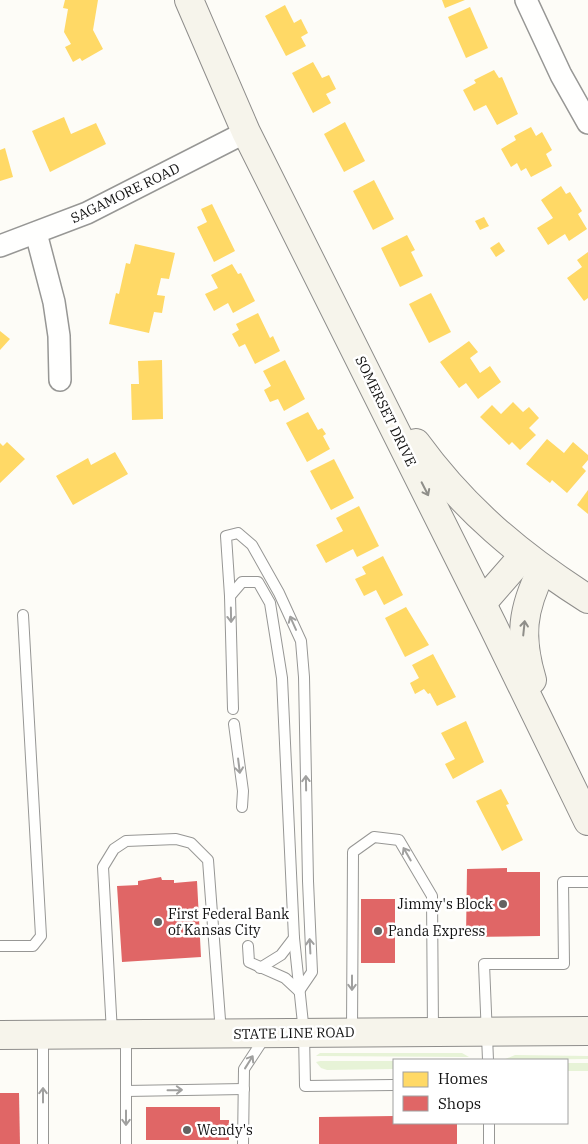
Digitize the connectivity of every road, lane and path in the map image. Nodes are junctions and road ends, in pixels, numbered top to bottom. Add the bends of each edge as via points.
1 (526, 0) edge
2 (189, 3) edge
3 (588, 123) edge
4 (246, 132) junction
5 (36, 233) junction
6 (0, 246) edge
7 (60, 380) dead end
8 (371, 383) junction
9 (533, 562) junction
10 (230, 596) junction
11 (588, 598) edge
12 (482, 603) junction
13 (23, 614) dead end
14 (233, 709) dead end
15 (234, 724) dead end
16 (543, 727) junction
17 (242, 807) dead end
18 (588, 821) edge
19 (588, 882) edge
20 (294, 938) junction
21 (0, 946) edge
22 (248, 946) dead end
23 (260, 968) junction
24 (299, 990) junction
25 (487, 1031) junction
26 (588, 1031) edge
27 (352, 1032) junction
28 (433, 1032) junction
29 (304, 1033) junction
30 (119, 1034) junction
31 (221, 1034) junction
32 (268, 1034) junction
33 (0, 1035) edge
34 (43, 1035) junction
35 (488, 1059) edge
36 (393, 1085) edge
37 (244, 1089) junction
38 (126, 1091) junction
39 (489, 1124) edge
40 (43, 1144) edge
41 (126, 1144) edge
42 (243, 1144) edge
43 (489, 1144) edge

1 - 3 street via 561,75
2 - 4 street, SOMERSET DRIVE
4 - 5 street, SAGAMORE ROAD via 86,213
4 - 8 street, SOMERSET DRIVE
5 - 6 street, SAGAMORE ROAD
5 - 7 street via 54,302
8 - 9 street via 438,473 487,524
8 -> 12 street, SOMERSET DRIVE
9 - 11 street
9 - 12 street
16 -> 9 street via 523,636
10 -> 14 lane
10 - 20 lane via 242,582 258,582 270,603 282,678
24 -> 10 lane via 312,972 301,641 252,545 238,533 226,536
12 - 16 street, SOMERSET DRIVE
13 - 21 lane via 41,936 33,946
15 -> 17 lane via 243,791
16 - 18 street, SOMERSET DRIVE
19 - 25 lane via 563,882 564,964 484,964
20 - 23 lane via 281,955
20 - 24 lane
22 - 23 lane via 249,962
23 - 24 lane via 285,978
24 - 29 lane
25 - 26 street, STATE LINE ROAD
25 - 28 street, STATE LINE ROAD
25 - 35 lane
27 - 28 street, STATE LINE ROAD
28 -> 27 lane via 432,896 399,840 374,837 354,852
27 - 29 street, STATE LINE ROAD
29 - 32 street, STATE LINE ROAD
29 - 36 lane via 305,1086
30 - 31 street, STATE LINE ROAD
30 - 31 lane via 103,867 114,849 126,841 176,839 191,843 208,860
30 - 34 street, STATE LINE ROAD
30 - 38 lane
31 - 32 street, STATE LINE ROAD
37 -> 32 lane via 244,1069
33 - 34 street, STATE LINE ROAD
40 -> 34 lane
38 -> 37 lane
37 - 42 lane
38 -> 41 lane
39 - 43 lane

